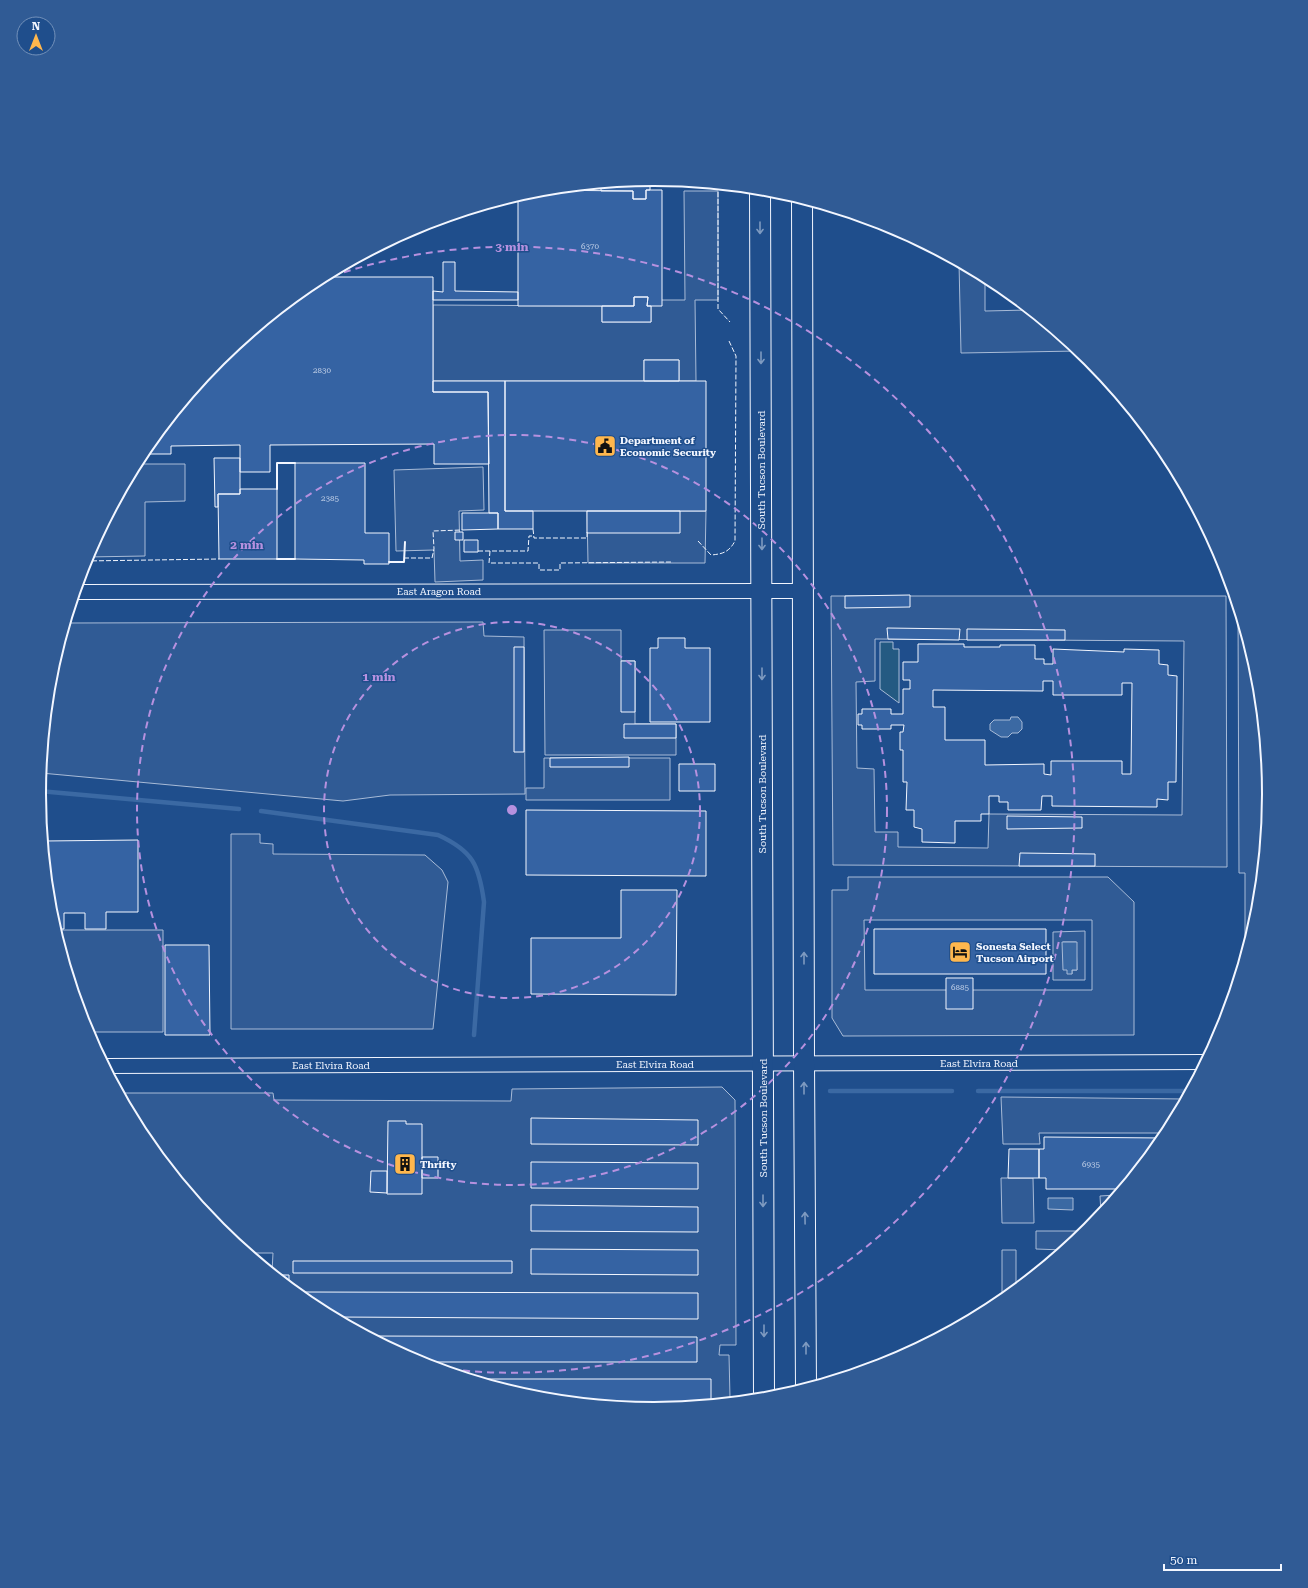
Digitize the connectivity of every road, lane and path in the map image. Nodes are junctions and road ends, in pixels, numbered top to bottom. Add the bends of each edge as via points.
1 (760, 196) edge
2 (802, 205) edge
3 (762, 591) junction
4 (803, 591) junction
5 (81, 592) edge
6 (1199, 1062) edge
7 (804, 1063) junction
8 (763, 1064) junction
9 (111, 1066) edge
10 (806, 1382) edge
11 (764, 1392) edge

1 -> 3 main road, South Tucson Boulevard
2 - 4 main road
3 - 4 street, East Aragon Road
3 - 5 street, East Aragon Road
3 -> 8 main road, South Tucson Boulevard
7 -> 4 main road
6 - 7 street, East Elvira Road
7 - 8 street, East Elvira Road
10 -> 7 main road
8 - 9 street, East Elvira Road
8 -> 11 main road, South Tucson Boulevard

